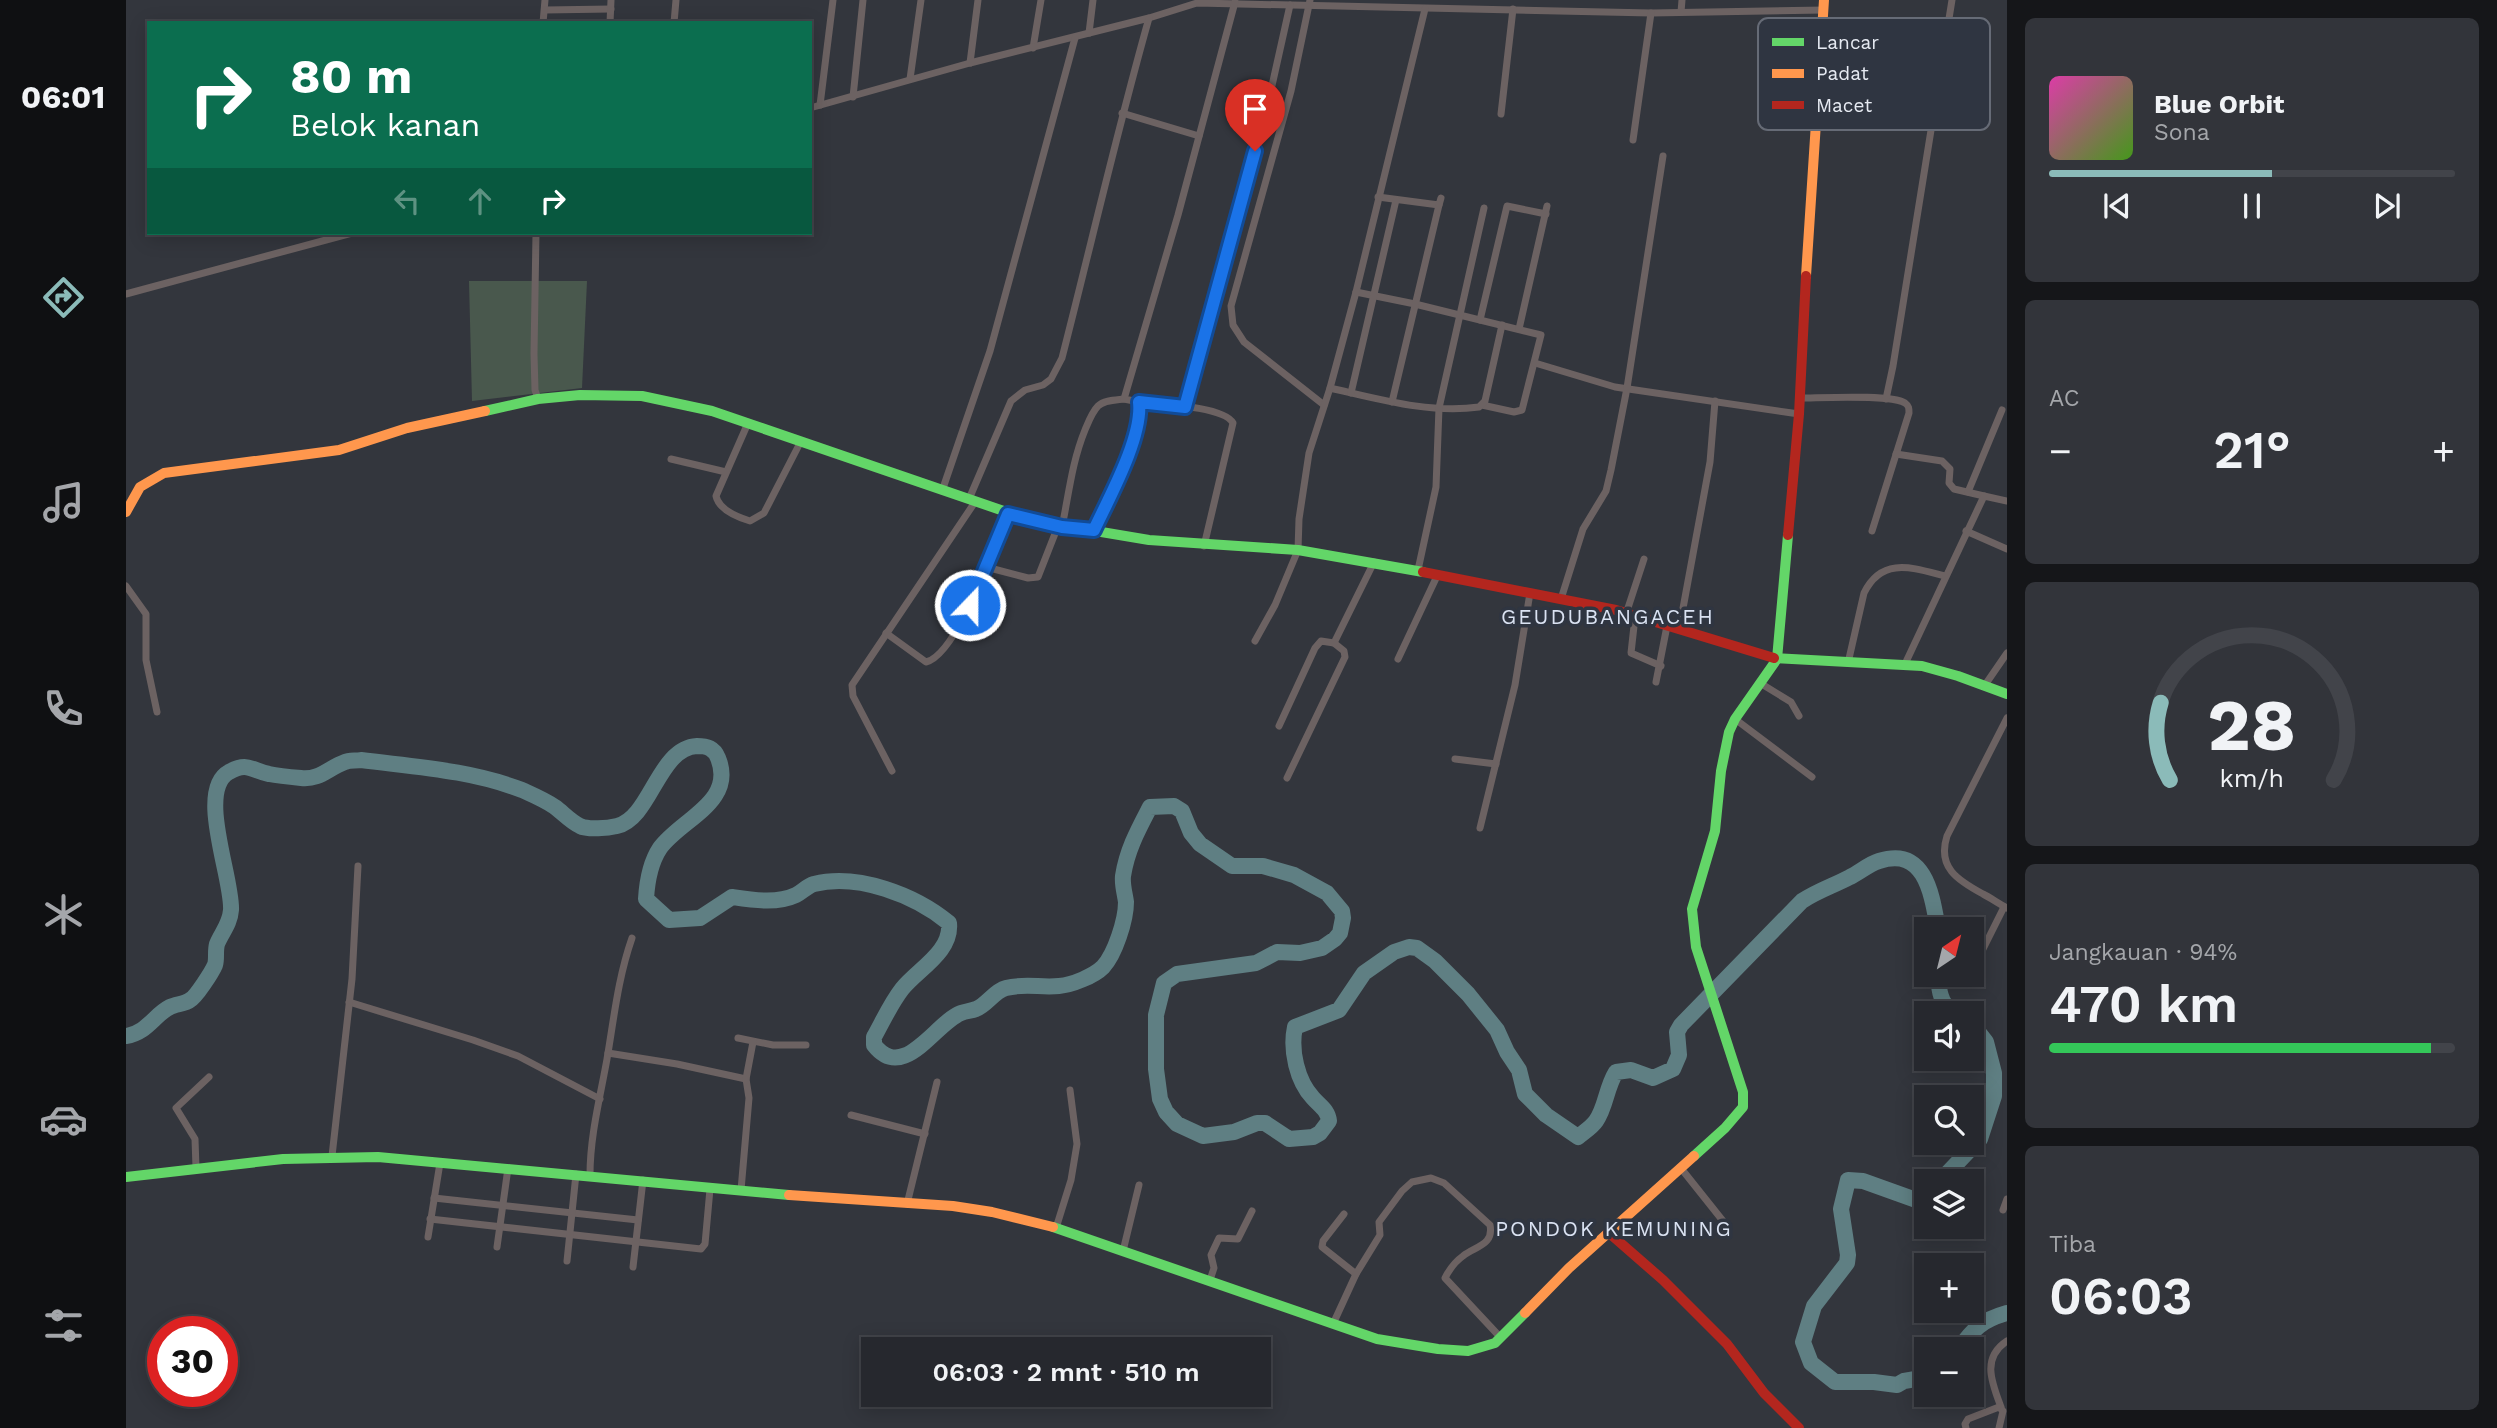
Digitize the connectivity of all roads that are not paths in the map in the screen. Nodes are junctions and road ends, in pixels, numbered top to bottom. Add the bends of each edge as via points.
1 (545, 0) edge
2 (611, 0) edge
3 (676, 0) edge
4 (833, 0) edge
5 (863, 0) edge
6 (921, 0) edge
7 (978, 0) edge
8 (1041, 0) edge
9 (1093, 0) edge
10 (1506, 0) edge
11 (1525, 0) edge
12 (1587, 0) edge
13 (1682, 0) edge
14 (1952, 0) edge
15 (1198, 2) edge
16 (1235, 2) junction
17 (1253, 2) edge
18 (1310, 3) edge
19 (1413, 4) edge
20 (1290, 5) junction
21 (1824, 5) edge
22 (611, 9) junction
23 (1425, 9) junction
24 (1508, 9) junction
25 (1524, 9) junction
26 (545, 10) junction
27 (1586, 12) junction
28 (1651, 12) junction
29 (1681, 12) junction
30 (1149, 18) junction
31 (1949, 18) edge
32 (543, 21) edge
33 (610, 21) edge
34 (674, 21) edge
35 (1088, 33) junction
36 (1075, 38) junction
37 (1034, 48) junction
38 (970, 63) junction
39 (910, 79) junction
40 (853, 97) junction
41 (820, 106) junction
42 (812, 108) edge
43 (1122, 113) junction
44 (1501, 114) dead end
45 (1816, 130) edge
46 (1931, 130) edge
47 (1199, 136) junction
48 (1633, 140) dead end
49 (1663, 156) dead end
50 (1378, 197) junction
51 (1396, 200) junction
52 (1484, 208) dead end
53 (345, 235) edge
54 (536, 235) edge
55 (1356, 292) junction
56 (126, 294) edge
57 (1374, 294) junction
58 (1415, 304) junction
59 (1461, 315) junction
60 (1480, 320) junction
61 (1502, 325) junction
62 (1519, 329) junction
63 (1535, 363) junction
64 (1331, 388) junction
65 (1627, 388) junction
66 (1351, 393) junction
67 (1800, 398) junction
68 (538, 399) junction
69 (1124, 399) junction
70 (1885, 399) junction
71 (1715, 401) junction
72 (1139, 402) junction
73 (1392, 402) junction
74 (1324, 405) junction
75 (1482, 405) junction
76 (1185, 407) junction
77 (1439, 408) junction
78 (2002, 410) dead end
79 (1799, 414) junction
80 (748, 423) junction
81 (800, 443) junction
82 (1896, 454) junction
83 (671, 459) dead end
84 (726, 472) junction
85 (942, 491) junction
86 (1968, 492) junction
87 (1984, 496) junction
88 (972, 500) junction
89 (2007, 500) edge
90 (126, 512) edge
91 (1008, 514) junction
92 (1060, 526) junction
93 (1094, 530) junction
94 (1872, 531) dead end
95 (1966, 531) junction
96 (1204, 545) junction
97 (2007, 549) edge
98 (1298, 550) junction
99 (1644, 559) dead end
100 (1374, 562) junction
101 (986, 567) junction
102 (1418, 570) junction
103 (1438, 574) junction
104 (1945, 576) junction
105 (126, 586) edge
106 (1530, 593) junction
107 (1560, 599) junction
108 (1630, 615) junction
109 (1667, 626) junction
110 (1679, 629) junction
111 (886, 634) junction
112 (1255, 641) dead end
113 (1334, 643) junction
114 (2007, 653) edge
115 (1398, 659) dead end
116 (1777, 659) junction
117 (1848, 663) junction
118 (1905, 664) junction
119 (1661, 666) junction
120 (1656, 682) dead end
121 (1760, 683) junction
122 (1985, 685) junction
123 (2007, 694) edge
124 (157, 712) dead end
125 (1799, 716) dead end
126 (2007, 718) edge
127 (1735, 719) junction
128 (1279, 726) dead end
129 (1455, 759) dead end
130 (1496, 764) junction
131 (892, 772) dead end
132 (1812, 777) dead end
133 (1287, 778) dead end
134 (1480, 828) dead end
135 (358, 866) dead end
136 (2006, 907) edge
137 (632, 938) dead end
138 (1984, 948) edge
139 (349, 1002) junction
140 (738, 1038) dead end
141 (753, 1042) junction
142 (806, 1045) dead end
143 (608, 1053) junction
144 (209, 1077) dead end
145 (746, 1079) junction
146 (937, 1082) dead end
147 (1070, 1090) dead end
148 (600, 1098) junction
149 (851, 1115) dead end
150 (925, 1134) junction
151 (332, 1156) junction
152 (440, 1163) junction
153 (1680, 1167) junction
154 (196, 1168) junction
155 (508, 1168) junction
156 (576, 1174) junction
157 (590, 1175) junction
158 (126, 1177) edge
159 (643, 1180) junction
160 (1139, 1185) dead end
161 (710, 1189) junction
162 (741, 1190) junction
163 (435, 1198) junction
164 (2007, 1199) edge
165 (907, 1204) junction
166 (504, 1205) junction
167 (1252, 1210) dead end
168 (2003, 1210) dead end
169 (573, 1212) junction
170 (1345, 1214) dead end
171 (430, 1219) junction
172 (638, 1220) junction
173 (1727, 1226) dead end
174 (500, 1227) junction
175 (1056, 1228) junction
176 (1608, 1231) junction
177 (571, 1233) junction
178 (428, 1237) dead end
179 (635, 1240) junction
180 (497, 1247) dead end
181 (1123, 1251) junction
182 (567, 1261) dead end
183 (633, 1267) dead end
184 (1356, 1274) junction
185 (1210, 1280) junction
186 (1333, 1324) junction
187 (1501, 1338) junction
188 (2007, 1341) edge
189 (2001, 1407) junction
190 (1799, 1428) edge
191 (1966, 1428) edge
192 (1999, 1428) edge

1 - 26 street
2 - 22 street
3 - 34 street
4 - 41 street
5 - 40 street
6 - 39 street
7 - 38 street
8 - 37 street
9 - 35 street
10 - 24 street
11 - 25 street
12 - 27 street
13 - 29 street
14 - 31 street
15 - 16 street
15 - 30 street
16 - 17 street
16 - 47 street
17 - 20 street
18 - 19 street
18 - 20 street
18 - 74 street via 1230,318 1244,342
19 - 23 street
20 - 76 street
21 - 29 street
22 - 26 street
22 - 33 street
23 - 24 street
23 - 50 street
24 - 25 street
24 - 44 street
25 - 27 street
26 - 32 street
27 - 28 street
28 - 29 street
28 - 48 street
30 - 35 street
30 - 43 street
35 - 36 street
36 - 37 street
36 - 85 street via 990,351
37 - 38 street
38 - 39 street
39 - 40 street
40 - 41 street
41 - 42 street
43 - 47 street
43 - 88 street via 1062,358 1044,385 1025,390 1011,401
45 - 67 street
46 - 70 street
47 - 69 street
49 - 65 street
50 - 51 street
50 - 55 street
51 - 57 street
51 - 58 street via 1440,202
52 - 59 street
53 - 56 street
54 - 68 street
55 - 57 street
55 - 64 street
57 - 58 street
57 - 66 street
58 - 59 street
58 - 73 street
59 - 60 street
59 - 77 street
60 - 61 street
60 - 62 street via 1507,206 1547,210
61 - 62 street
61 - 75 street
62 - 63 street via 1541,335
63 - 65 street
63 - 75 street via 1522,410
64 - 66 street
64 - 74 street
65 - 71 street
65 - 107 street via 1606,491 1583,528
66 - 73 street
67 - 70 street
67 - 79 street
68 - 80 street via 642,396
68 - 90 street via 407,428 339,450 164,474 140,487
69 - 72 street
69 - 92 street via 1098,405 1088,423 1072,465
70 - 82 street via 1908,407
71 - 79 street
71 - 110 street via 1710,462
72 - 76 street
72 - 93 street via 1130,447
73 - 77 street
74 - 98 street via 1309,453
75 - 77 street
76 - 96 street via 1222,414 1233,423
77 - 102 street via 1436,487
78 - 86 street
79 - 116 street
80 - 81 street
80 - 84 street
81 - 84 street via 764,513 750,522 716,501
81 - 85 street
82 - 86 street via 1942,461 1950,468 1951,486
82 - 94 street
83 - 84 street
85 - 88 street
86 - 87 street
87 - 89 street
87 - 95 street
88 - 91 street
88 - 111 street
91 - 92 street
91 - 101 street
92 - 93 street
92 - 101 street via 1038,577 1028,579
93 - 96 street
95 - 97 street
95 - 104 street
96 - 98 street
98 - 100 street
98 - 112 street
99 - 108 street
100 - 102 street
100 - 113 street
101 - 111 street via 965,616 933,660 926,662
102 - 103 street
103 - 106 street
103 - 115 street
104 - 117 street via 1903,566 1891,568 1868,585
104 - 118 street
105 - 124 street via 146,614 146,660
106 - 107 street
106 - 130 street
107 - 108 street
108 - 109 street
108 - 119 street via 1631,653
109 - 110 street
109 - 119 street
110 - 116 street
111 - 131 street via 851,691
113 - 128 street via 1321,641 1315,648
113 - 133 street via 1345,657
114 - 122 street
116 - 117 street
116 - 121 street
117 - 118 street
118 - 122 street
119 - 120 street
121 - 125 street via 1791,702
121 - 127 street
122 - 123 street
126 - 136 street via 1943,848 1949,869
127 - 132 street
127 - 153 street via 1723,761 1713,839 1692,909 1696,947 1743,1092 1743,1107
129 - 130 street
130 - 134 street
135 - 139 street
136 - 138 street
137 - 143 street
139 - 148 street via 518,1056
139 - 151 street
140 - 141 street
141 - 142 street
141 - 145 street
143 - 145 street
143 - 148 street
144 - 154 street via 176,1108 195,1139
145 - 162 street via 749,1098
146 - 150 street
147 - 175 street via 1077,1144
148 - 157 street
149 - 150 street
150 - 165 street
151 - 152 street
151 - 154 street
152 - 155 street
152 - 163 street
153 - 173 street
153 - 176 street
154 - 158 street
155 - 156 street
155 - 166 street
156 - 157 street
156 - 169 street
157 - 159 street
159 - 161 street
159 - 172 street
160 - 181 street
161 - 162 street
161 - 179 street via 703,1248
162 - 165 street
163 - 166 street
163 - 171 street
164 - 168 street
165 - 175 street via 992,1212
166 - 169 street
166 - 174 street
167 - 185 street via 1238,1239 1219,1238 1211,1255 1214,1268
169 - 172 street
169 - 177 street
170 - 184 street via 1322,1247
171 - 174 street
171 - 178 street
172 - 179 street
174 - 177 street
174 - 180 street
175 - 181 street
176 - 187 street
176 - 190 street via 1727,1344 1764,1393
177 - 179 street
177 - 182 street
179 - 183 street
181 - 185 street
184 - 186 street
184 - 187 street via 1380,1235 1379,1223 1405,1187 1425,1178 1441,1181 1489,1222 1491,1230 1488,1242 1461,1257 1445,1279
185 - 186 street
186 - 187 street via 1377,1339 1438,1349 1468,1351
188 - 189 street via 1991,1361 1990,1373
189 - 191 street via 1968,1419
189 - 192 street

